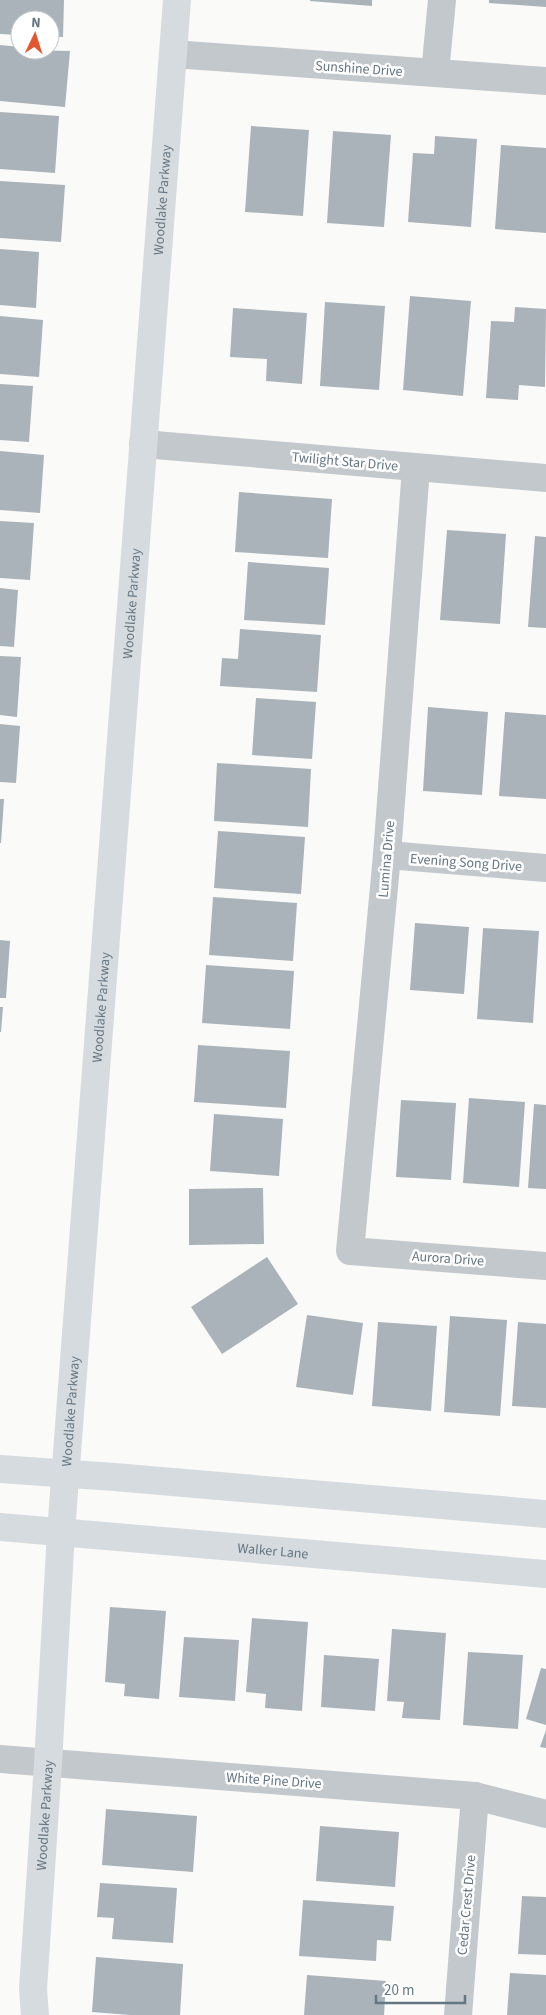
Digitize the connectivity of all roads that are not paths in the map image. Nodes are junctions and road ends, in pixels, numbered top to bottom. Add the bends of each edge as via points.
1 (177, 0) edge
2 (442, 0) edge
3 (172, 54) junction
4 (435, 73) junction
5 (546, 81) edge
6 (143, 444) junction
7 (416, 468) junction
8 (546, 478) edge
9 (387, 855) junction
10 (546, 868) edge
11 (350, 1251) joint
12 (546, 1266) edge
13 (0, 1469) edge
14 (65, 1474) junction
15 (546, 1514) edge
16 (0, 1528) edge
17 (61, 1532) junction
18 (546, 1574) edge
19 (0, 1759) edge
20 (48, 1763) junction
21 (475, 1796) junction
22 (546, 1814) edge
23 (36, 2015) edge
24 (458, 2015) edge

1 - 3 street, Woodlake Parkway
2 - 4 street
3 - 4 street, Sunshine Drive
3 - 6 street, Woodlake Parkway
4 - 5 street, Sunshine Drive
6 - 7 street, Twilight Star Drive
6 - 14 street, Woodlake Parkway
7 - 8 street, Twilight Star Drive
7 - 9 street, Lumina Drive
9 - 10 street, Evening Song Drive
9 - 11 street, Lumina Drive
11 - 12 street, Aurora Drive
13 - 14 street
14 - 15 street
14 - 17 street, Woodlake Parkway
16 - 17 street, Walker Lane
17 - 18 street, Walker Lane
17 - 20 street, Woodlake Parkway
19 - 20 street, White Pine Drive
20 - 21 street, White Pine Drive
20 - 23 street, Woodlake Parkway via 33,1988
21 - 22 street, White Pine Drive
21 - 24 street, Cedar Crest Drive

